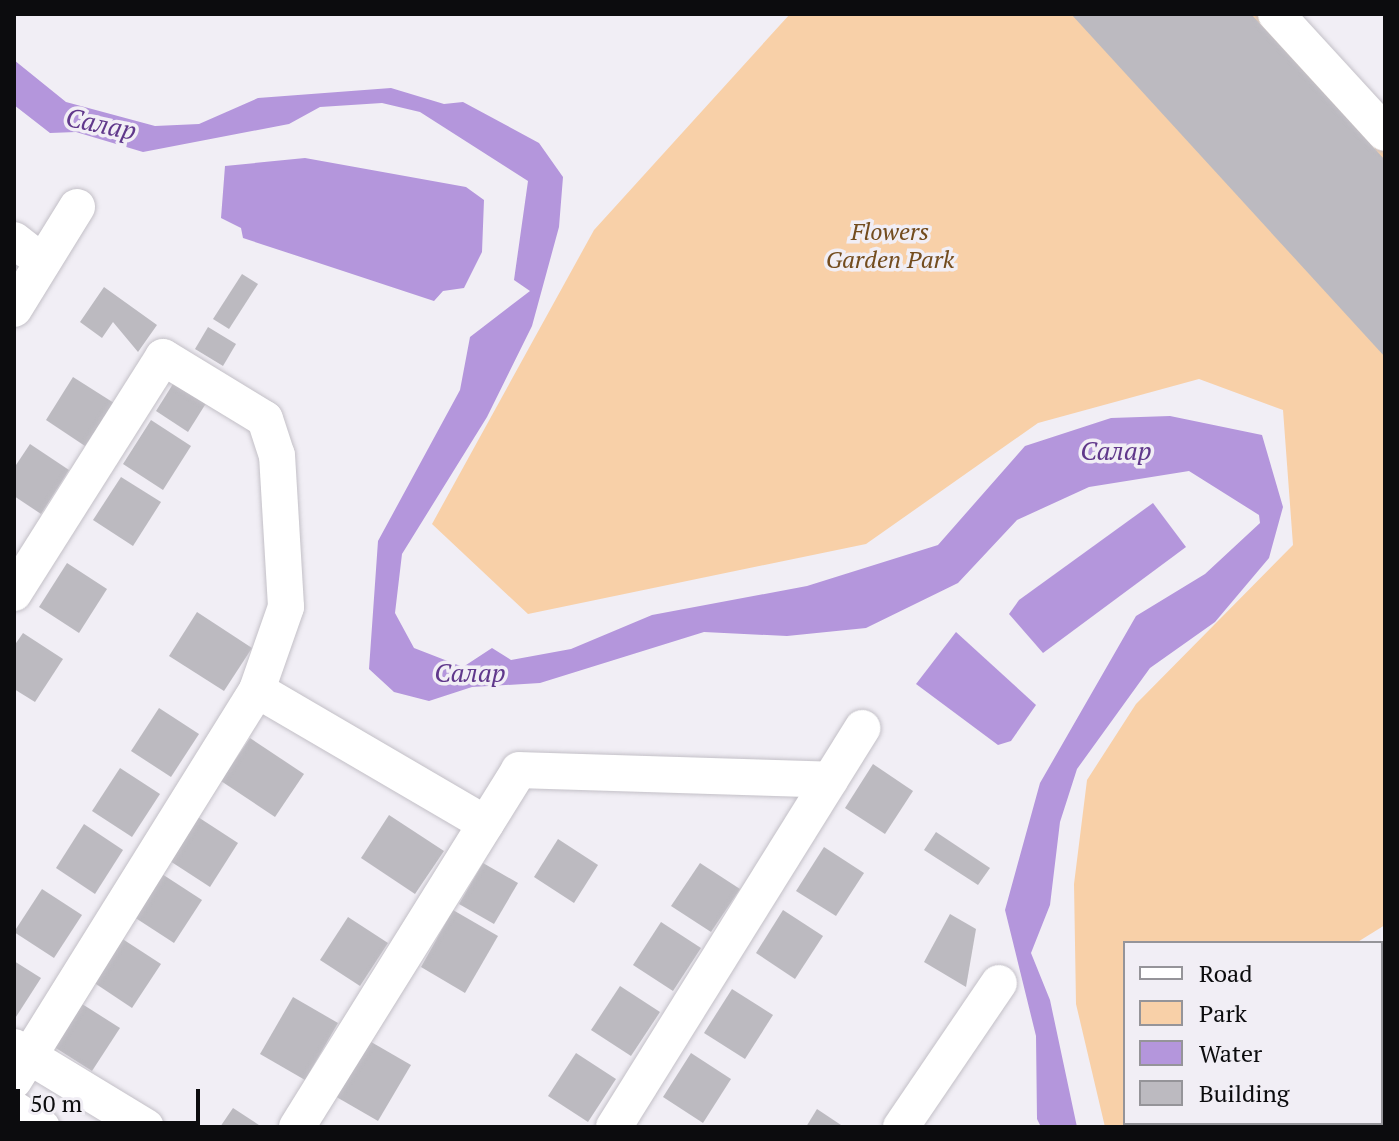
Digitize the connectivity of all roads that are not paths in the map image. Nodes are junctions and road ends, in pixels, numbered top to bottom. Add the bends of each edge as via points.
1 (1276, 14) edge
2 (1385, 133) edge
3 (77, 207) dead end
4 (14, 240) edge
5 (42, 262) junction
6 (14, 309) edge
7 (14, 593) edge
8 (257, 690) junction
9 (862, 728) dead end
10 (830, 780) junction
11 (486, 824) junction
12 (999, 983) dead end
13 (19, 1061) edge
14 (14, 1109) edge
15 (42, 1127) edge
16 (146, 1127) edge
17 (297, 1127) edge
18 (614, 1127) edge
19 (901, 1127) edge

1 - 2 street
3 - 5 street
4 - 5 street
5 - 6 street
7 - 8 street via 163,357 265,419 277,455 286,607
8 - 11 street
8 - 13 street
9 - 10 street
10 - 11 street via 519,770
10 - 18 street
11 - 17 street
12 - 19 street
13 - 16 street
14 - 15 street

